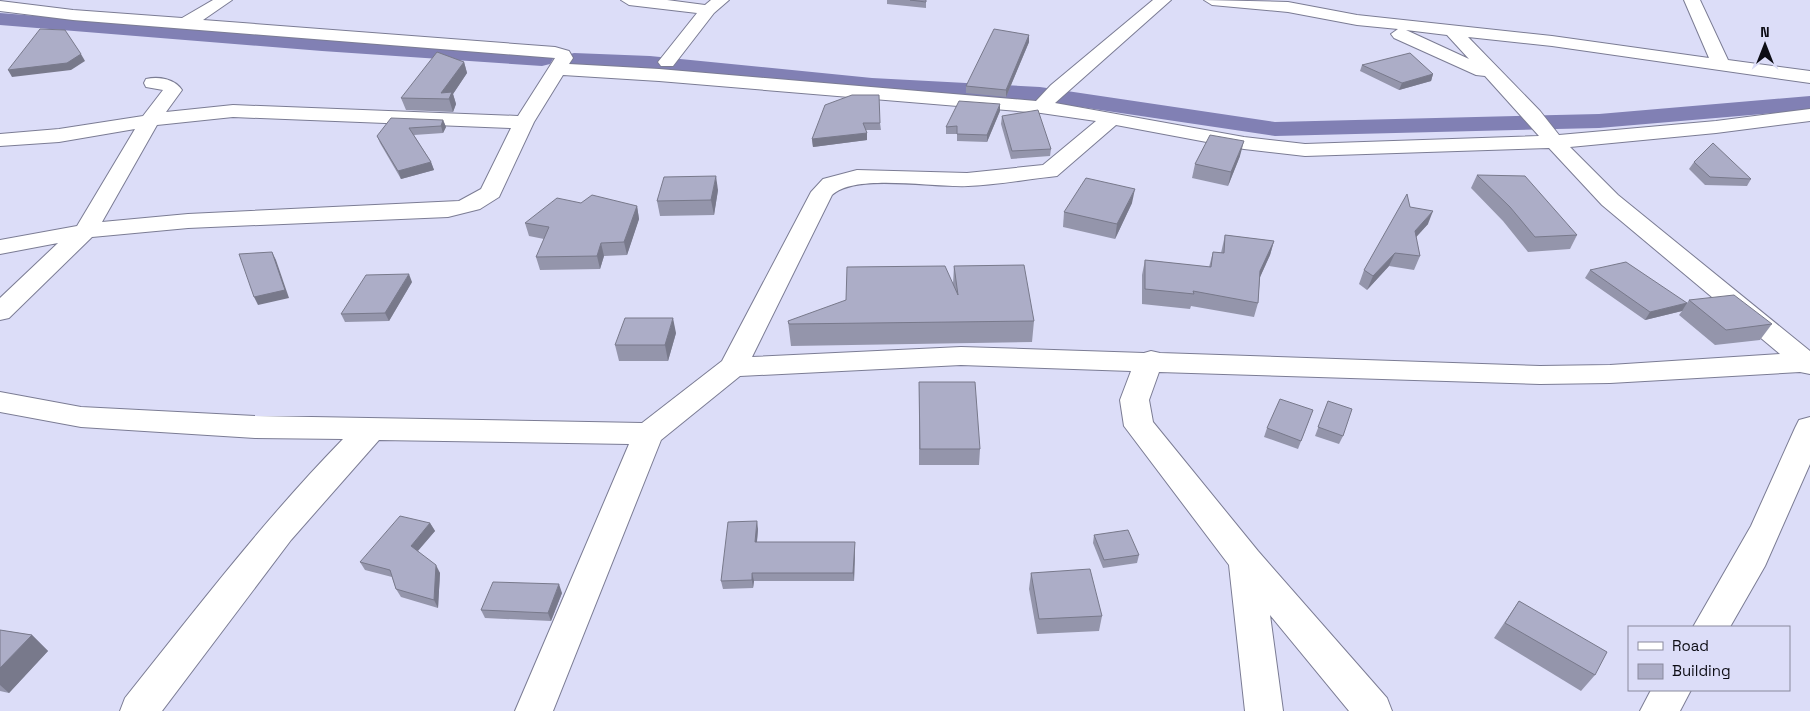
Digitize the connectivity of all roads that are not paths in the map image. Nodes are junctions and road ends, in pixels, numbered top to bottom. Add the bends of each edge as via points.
1 (100, 0) edge
2 (224, 0) edge
3 (629, 0) edge
4 (1163, 0) edge
5 (1212, 0) edge
6 (1692, 0) edge
7 (1287, 4) edge
8 (715, 5) edge
9 (0, 6) edge
10 (73, 15) junction
11 (1357, 20) junction
12 (185, 24) junction
13 (1452, 30) junction
14 (667, 62) dead end
15 (1722, 66) junction
16 (556, 69) junction
17 (1810, 77) edge
18 (1499, 79) junction
19 (153, 83) dead end
20 (1041, 107) junction
21 (1810, 115) edge
22 (1112, 118) junction
23 (151, 119) junction
24 (524, 122) junction
25 (0, 140) edge
26 (1554, 142) junction
27 (85, 231) junction
28 (0, 247) edge
29 (0, 312) edge
30 (1151, 360) junction
31 (1808, 363) edge
32 (733, 367) junction
33 (0, 402) edge
34 (1810, 428) edge
35 (371, 429) junction
36 (648, 434) junction
37 (1246, 561) junction
38 (1711, 626) edge
39 (1671, 691) edge
40 (139, 711) edge
41 (534, 711) edge
42 (1264, 711) edge
43 (1373, 711) edge
44 (1659, 711) edge

1 - 10 street
2 - 12 street
3 - 8 street
4 - 20 street
5 - 7 street
6 - 15 street
7 - 11 street
8 - 14 street
9 - 10 street
10 - 12 street
11 - 13 street
11 - 18 street via 1415,39
12 - 16 street via 555,52 564,58
13 - 15 street
13 - 18 street
15 - 17 street
16 - 20 street
16 - 24 street
18 - 26 street via 1534,115
19 - 23 street via 169,86 172,90
20 - 22 street
21 - 26 street
22 - 26 street via 1244,143 1305,150
22 - 32 street via 1049,171 967,180 857,177 831,184 822,192
23 - 24 street via 233,111
23 - 25 street via 70,134
23 - 27 street
24 - 27 street via 492,192 470,206 448,210 197,220
26 - 31 street via 1642,229
27 - 28 street
27 - 29 street
30 - 31 street via 1540,375
30 - 32 street via 961,356
30 - 37 street via 1134,395 1133,410 1139,426
32 - 36 street
33 - 35 street via 80,417 255,427
34 - 38 street via 1748,566
35 - 36 street
35 - 40 street via 288,518
36 - 41 street
37 - 42 street
37 - 43 street
39 - 44 street

